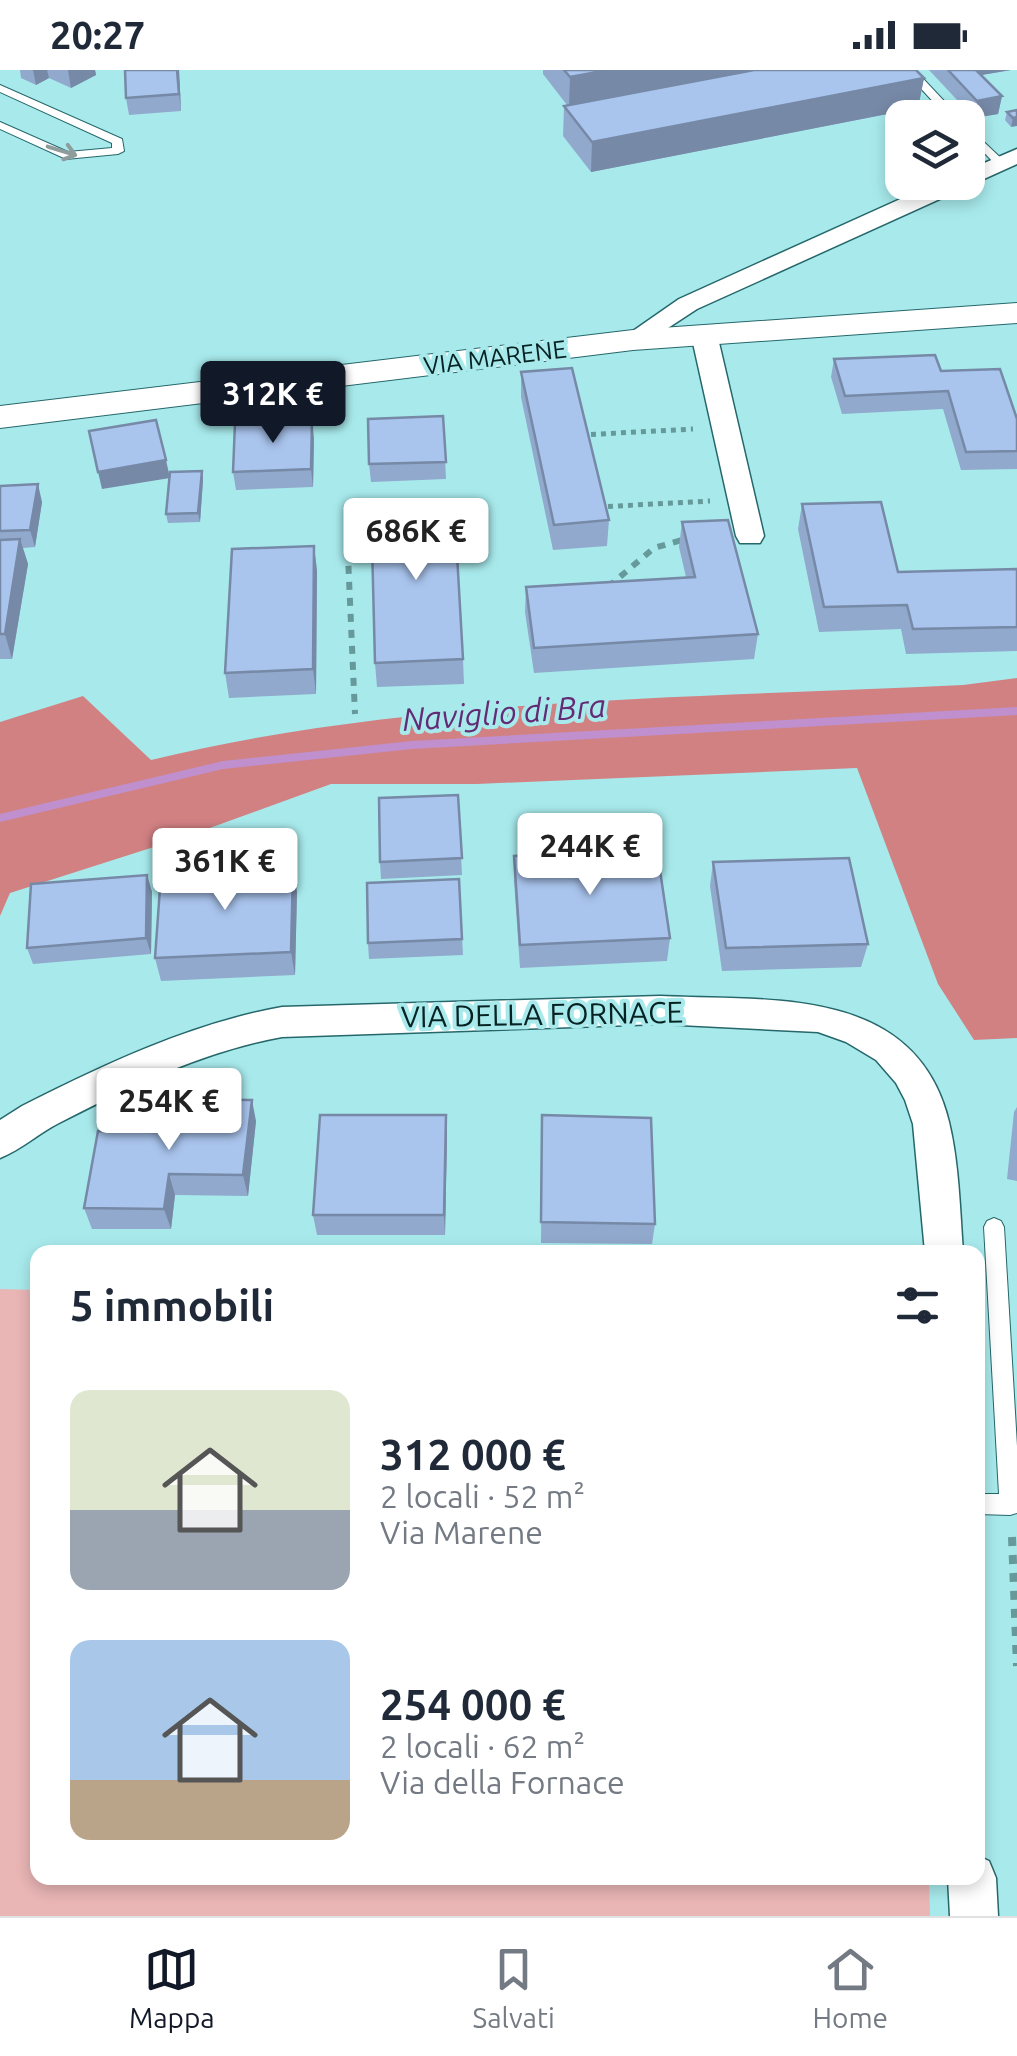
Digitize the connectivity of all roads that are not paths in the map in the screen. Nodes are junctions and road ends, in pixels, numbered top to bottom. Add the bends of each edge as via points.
1 (909, 70) edge
2 (0, 88) edge
3 (938, 100) edge
4 (0, 125) edge
5 (985, 143) edge
6 (1008, 160) edge
7 (985, 170) edge
8 (918, 200) edge
9 (1017, 313) edge
10 (704, 334) junction
11 (634, 340) junction
12 (0, 417) edge
13 (750, 536) road end
14 (0, 1142) edge
15 (994, 1227) dead end
16 (943, 1245) edge
17 (985, 1504) edge
18 (972, 1885) edge
19 (974, 1916) edge

1 - 3 lane
4 -> 2 lane via 66,156 118,150 118,141
5 - 6 lane
6 - 7 street
8 - 11 street via 688,304
9 - 10 main road, VIA MARENE
10 - 11 main road, VIA MARENE
10 - 13 street
11 - 12 main road, VIA MARENE
14 - 16 street, VIA DELLA FORNACE via 44,1113 248,1026 660,1010 818,1018 859,1032 909,1072 931,1124
15 - 17 lane via 1010,1505
18 - 19 street

